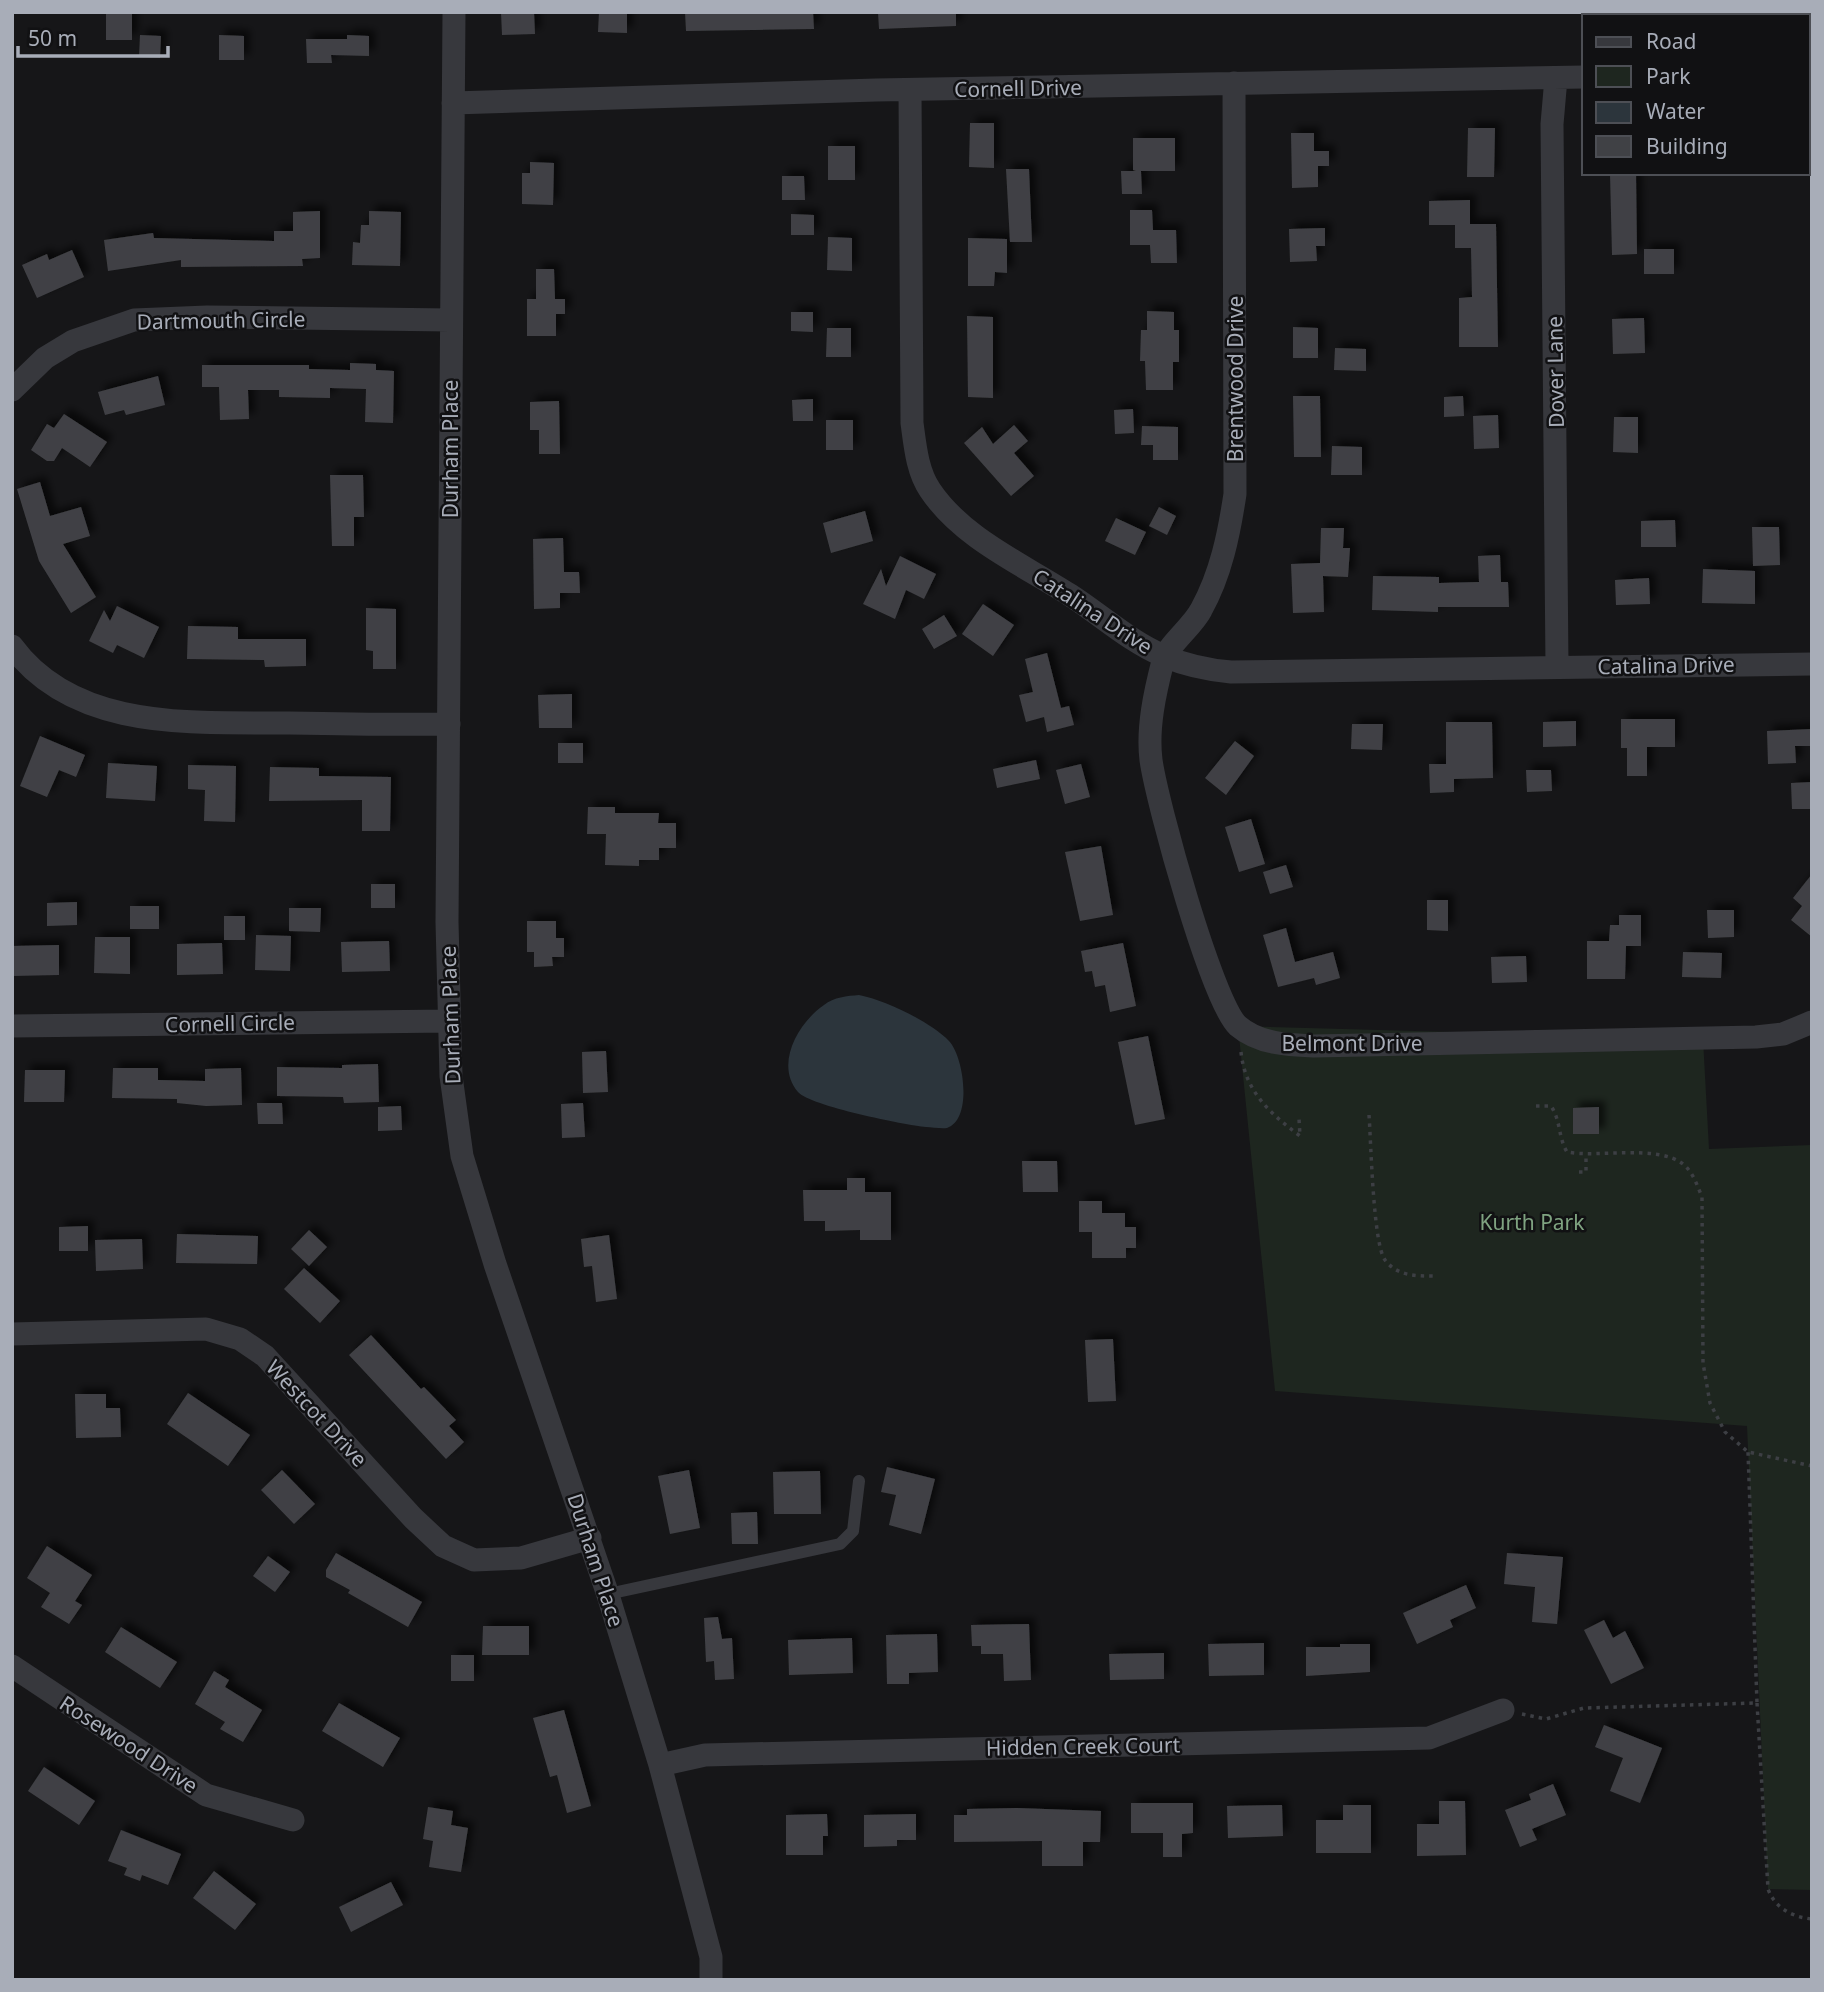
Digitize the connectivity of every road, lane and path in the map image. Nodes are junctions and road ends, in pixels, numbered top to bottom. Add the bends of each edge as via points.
1 (454, 12) edge
2 (1582, 77) edge
3 (1556, 78) junction
4 (1234, 83) junction
5 (910, 90) junction
6 (453, 103) junction
7 (450, 320) junction
8 (12, 390) edge
9 (12, 646) edge
10 (1164, 656) junction
11 (1812, 664) edge
12 (1558, 666) junction
13 (449, 724) junction
14 (448, 1021) junction
15 (1812, 1022) edge
16 (12, 1026) edge
17 (1238, 1026) junction
18 (1536, 1106) dead end
19 (1369, 1115) dead end
20 (1299, 1119) dead end
21 (1586, 1154) junction
22 (1579, 1172) dead end
23 (1434, 1276) dead end
24 (12, 1334) edge
25 (1748, 1452) junction
26 (1812, 1466) edge
27 (859, 1481) dead end
28 (590, 1538) junction
29 (608, 1594) junction
30 (12, 1666) edge
31 (1757, 1703) junction
32 (1503, 1710) joint
33 (660, 1765) junction
34 (293, 1820) dead end
35 (1812, 1919) edge
36 (711, 1980) edge

1 - 6 street, Durham Place
2 - 3 street, Cornell Drive
3 - 4 street, Cornell Drive
3 - 12 street, Dover Lane via 1552,124
4 - 5 street, Cornell Drive
4 - 10 street, Brentwood Drive via 1235,494 1223,556 1209,592 1189,629
5 - 6 street, Cornell Drive
5 - 10 street, Catalina Drive via 912,423 916,454 928,487 967,530
6 - 7 street, Durham Place
7 - 8 street, Dartmouth Circle via 134,320 73,341 45,358
7 - 13 street, Durham Place
9 - 13 street via 41,676 65,692 86,703 138,717 224,723
10 - 12 street, Catalina Drive via 1207,670 1231,672
10 - 17 street via 1151,760 1211,975 1226,1011
11 - 12 street, Catalina Drive
13 - 14 street, Durham Place
14 - 16 street, Cornell Circle
14 - 28 street, Durham Place via 455,1117 470,1186
15 - 17 street, Belmont Drive via 1783,1034 1756,1037 1314,1046 1268,1041
17 - 20 path via 1242,1062 1258,1099 1300,1136
18 - 21 path via 1551,1106 1558,1116 1567,1152
19 - 23 path via 1381,1252 1398,1272
21 - 22 path via 1586,1172
21 - 25 path via 1663,1155 1682,1163 1694,1177 1702,1197 1703,1363 1710,1404 1725,1432
24 - 28 street, Westcot Drive via 206,1329 240,1339 265,1356 443,1546 474,1560 521,1558
25 - 26 path
25 - 31 path
27 - 29 lane via 853,1531 840,1544
28 - 29 street, Durham Place
29 - 33 street, Durham Place
30 - 34 street, Rosewood Drive via 206,1795
31 - 32 path via 1584,1708 1546,1718
31 - 35 path via 1768,1889 1773,1903 1797,1918
32 - 33 street, Hidden Creek Court via 1429,1738 705,1755
33 - 36 street, Durham Place via 711,1957

